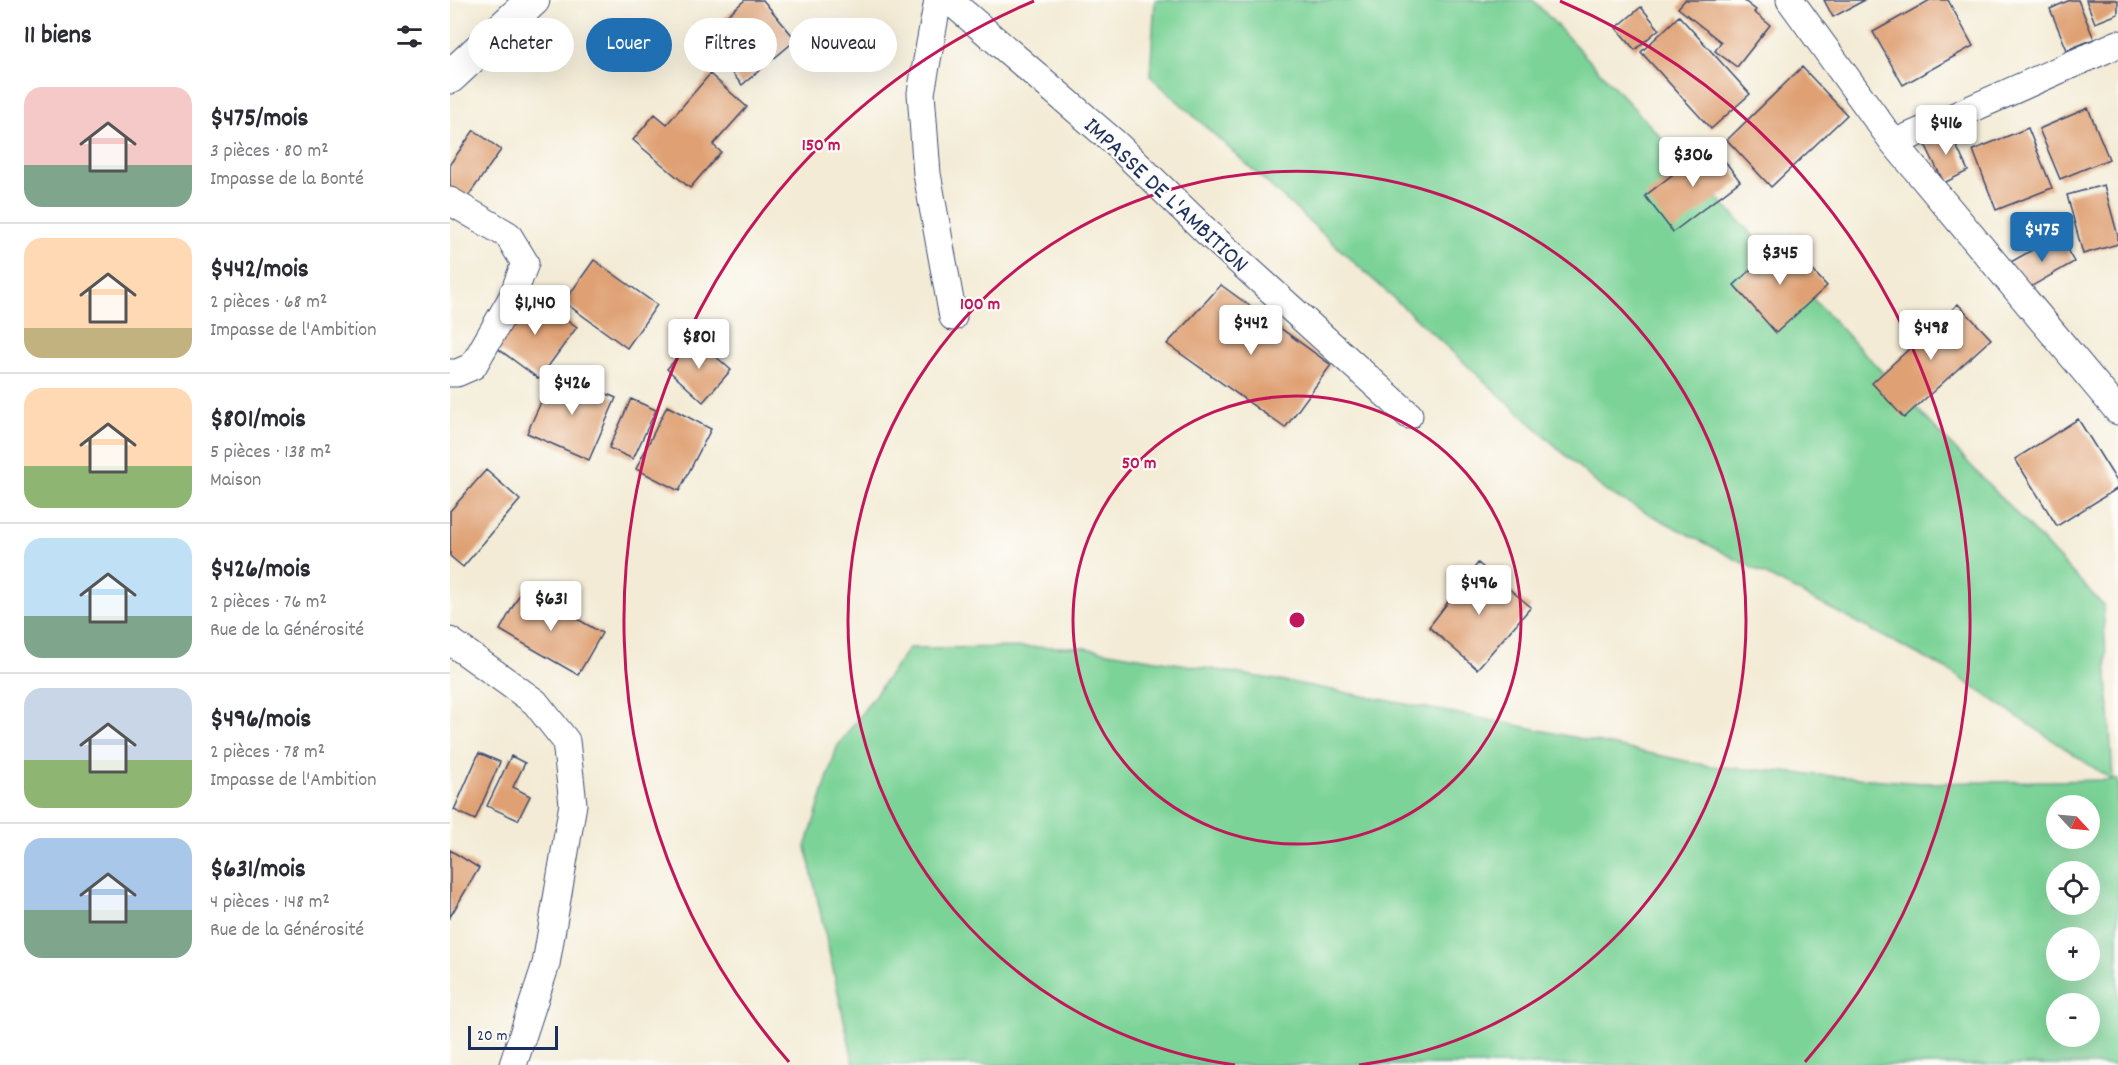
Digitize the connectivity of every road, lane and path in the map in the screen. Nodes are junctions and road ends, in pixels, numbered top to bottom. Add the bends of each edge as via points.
1 (532, 0) edge
2 (938, 0) edge
3 (949, 0) edge
4 (1790, 0) edge
5 (2118, 44) edge
6 (450, 77) edge
7 (1894, 143) junction
8 (450, 201) edge
9 (953, 317) dead end
10 (450, 373) edge
11 (2118, 411) edge
12 (1409, 415) dead end
13 (450, 641) edge
14 (513, 1065) edge

1 - 6 main road
2 - 9 street via 921,93 927,174
3 - 12 street, IMPASSE DE L'AMBITION via 1116,144
4 - 7 street
5 - 7 street
7 - 11 street
8 - 10 street via 508,235 525,263 512,298 473,366
13 - 14 street via 535,702 566,741 573,804 546,964

